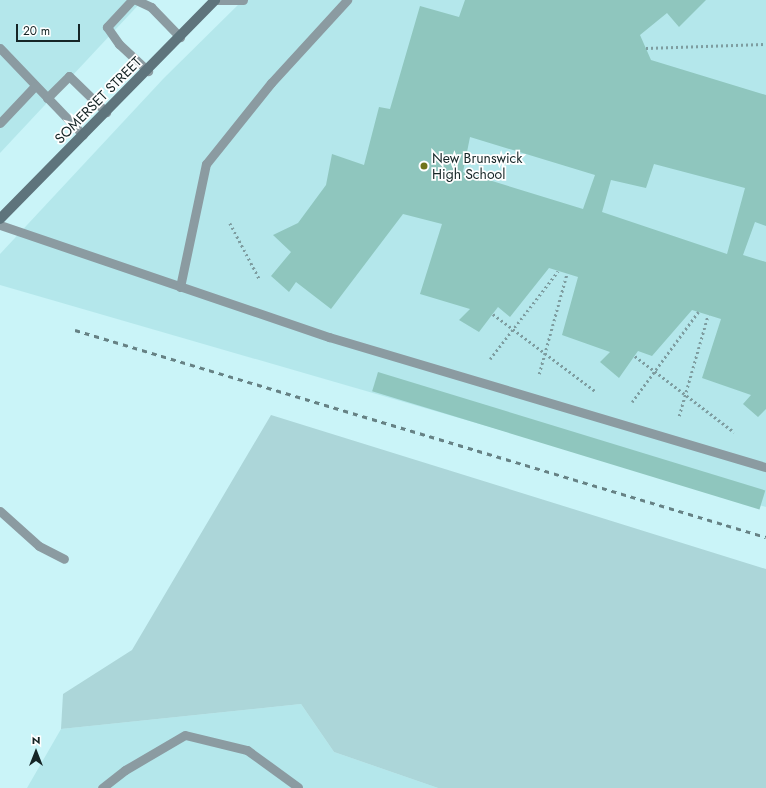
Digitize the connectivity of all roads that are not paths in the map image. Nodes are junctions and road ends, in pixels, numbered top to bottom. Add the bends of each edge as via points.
1 (132, 0) edge
2 (136, 0) edge
3 (214, 0) edge
4 (243, 0) edge
5 (347, 0) edge
6 (180, 37) junction
7 (0, 48) edge
8 (148, 71) junction
9 (35, 86) junction
10 (47, 98) junction
11 (106, 112) junction
12 (0, 123) edge
13 (83, 135) junction
14 (0, 218) edge
15 (0, 225) edge
16 (180, 286) junction
17 (766, 467) edge
18 (0, 511) edge
19 (64, 558) dead end
20 (298, 787) dead end
21 (102, 788) edge

1 - 8 lane via 107,27 119,44
2 - 6 lane via 151,7
3 - 4 lane
3 - 6 main road, SOMERSET STREET
5 - 16 lane via 271,83 206,164
6 - 8 main road, SOMERSET STREET
7 - 9 lane
8 - 11 main road, SOMERSET STREET
9 - 10 lane
9 - 12 lane
10 - 11 lane via 68,76
10 - 13 lane
11 - 13 main road, SOMERSET STREET
13 - 14 main road, SOMERSET STREET
15 - 16 lane
16 - 17 lane via 329,337
18 - 19 lane via 39,546
20 - 21 lane via 247,750 185,734 125,770

